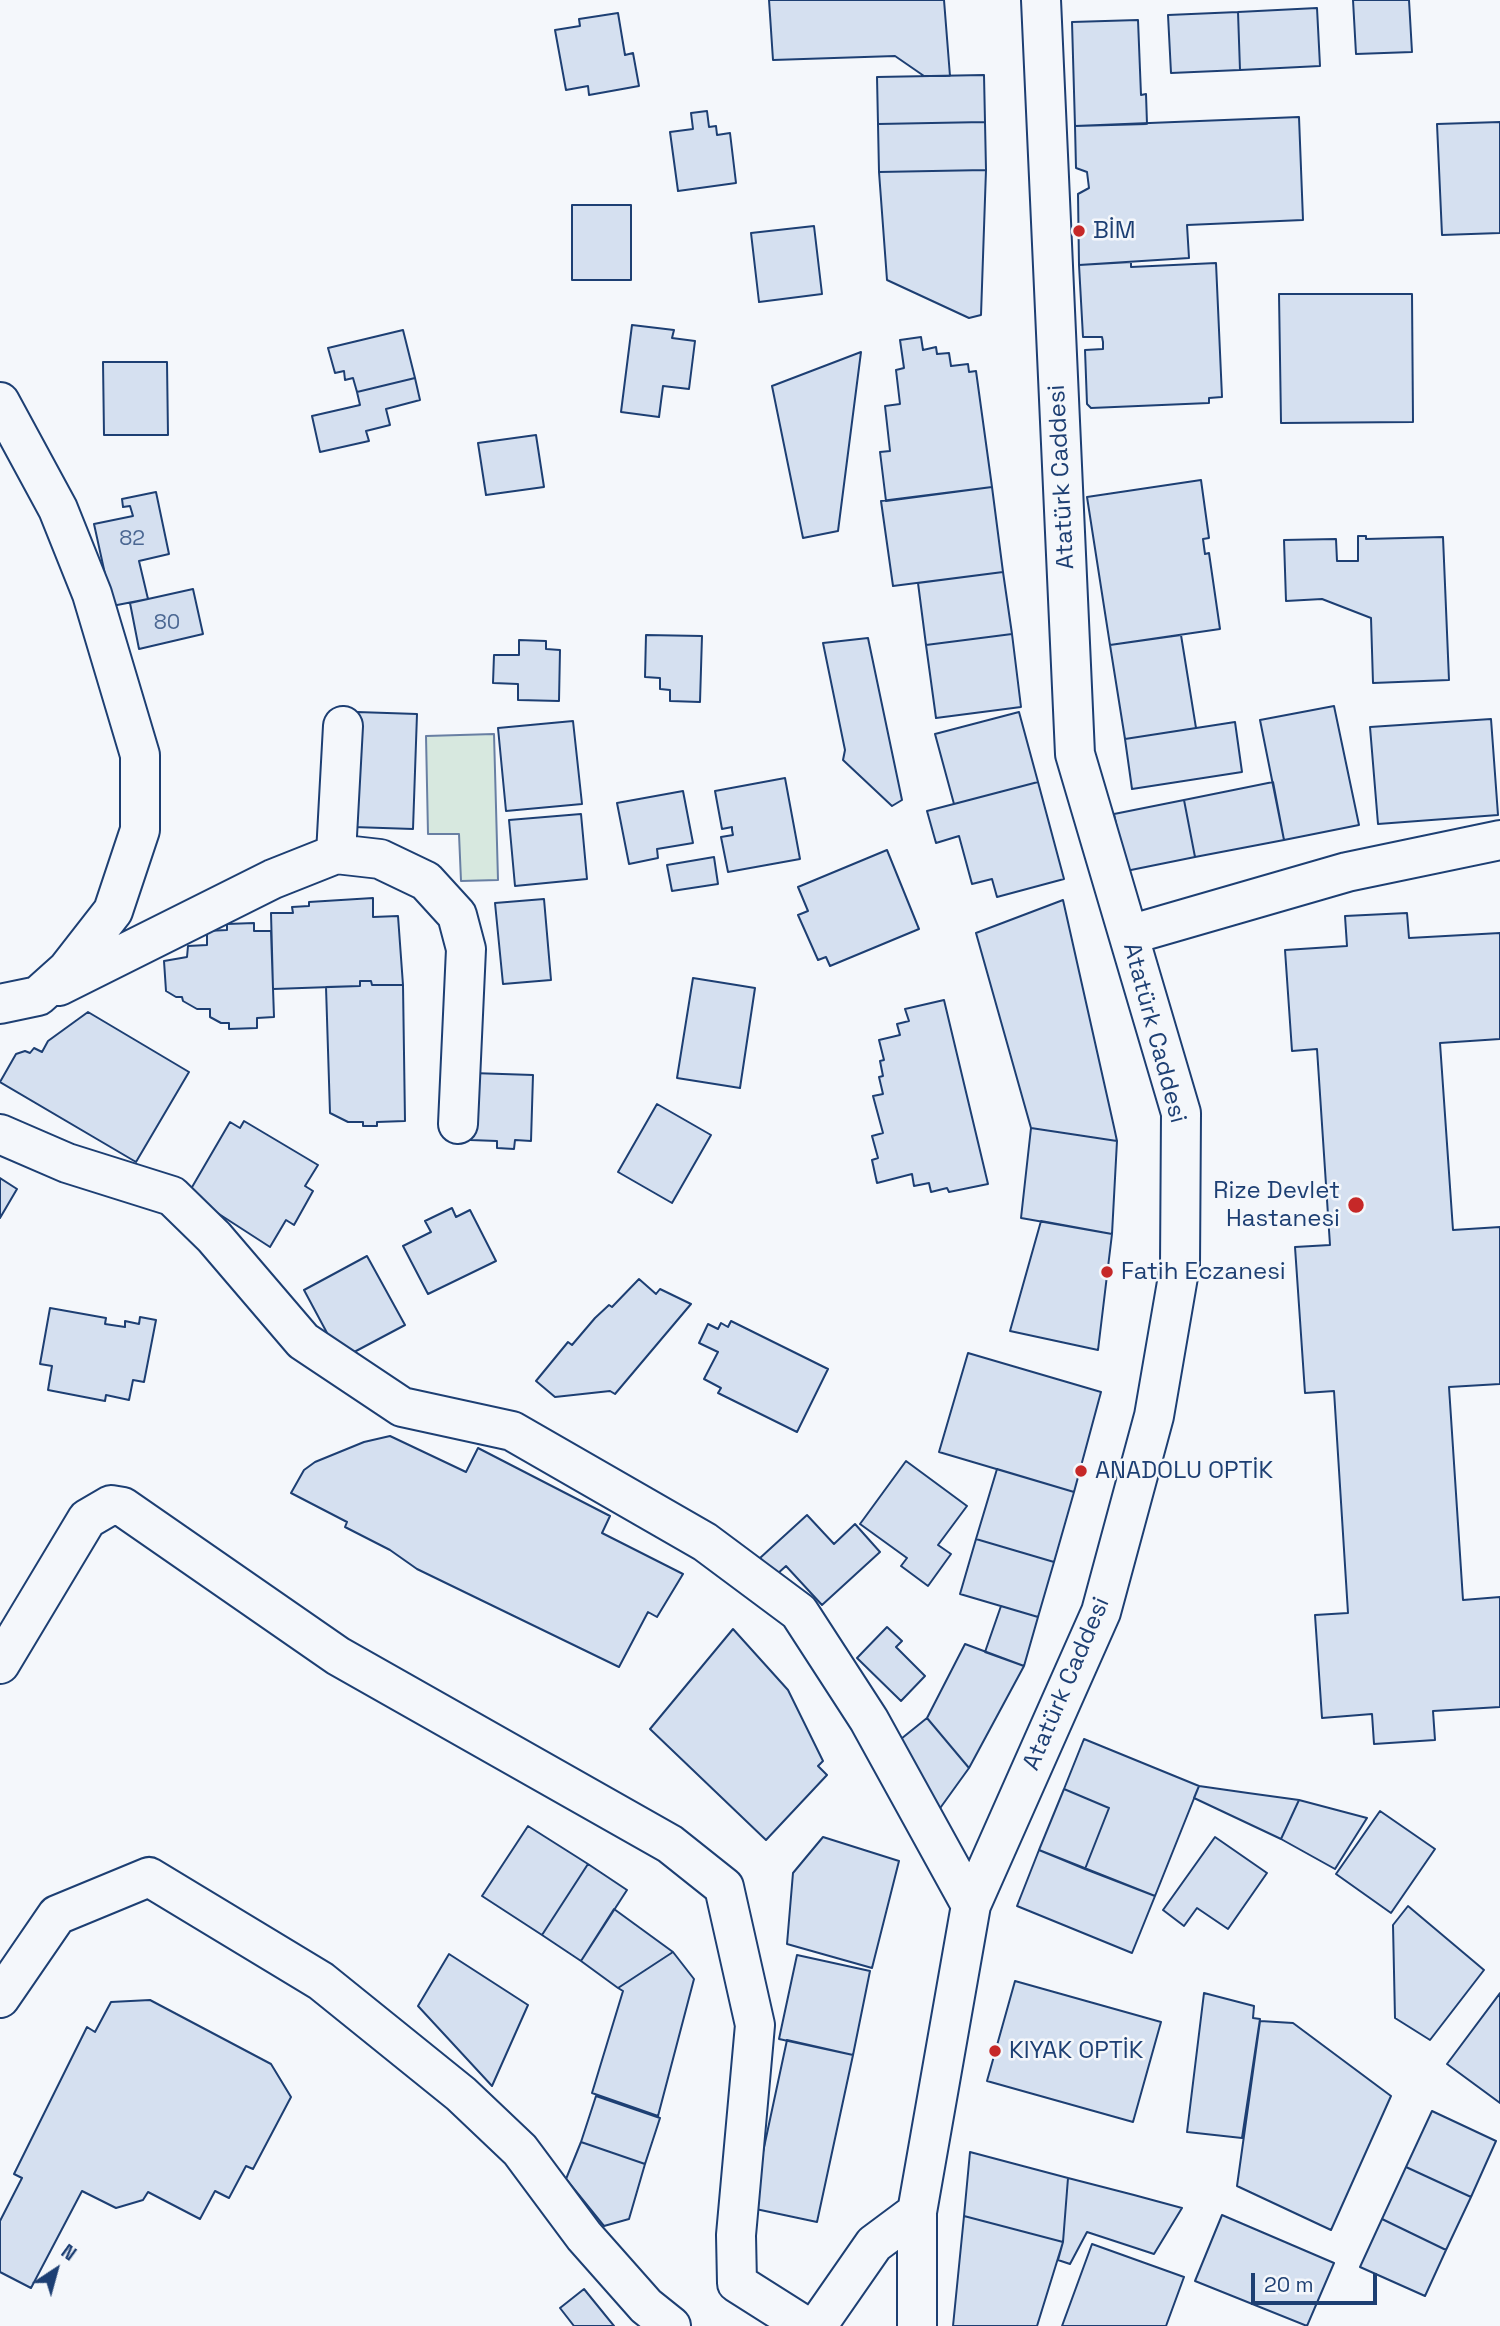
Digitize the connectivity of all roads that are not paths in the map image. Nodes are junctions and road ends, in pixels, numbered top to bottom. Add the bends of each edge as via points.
1 (1041, 0) edge
2 (0, 402) edge
3 (343, 726) dead end
4 (1500, 840) edge
5 (336, 854) junction
6 (1129, 936) junction
7 (38, 996) junction
8 (0, 1004) edge
9 (458, 1124) dead end
10 (0, 1134) edge
11 (0, 1664) edge
12 (971, 1905) junction
13 (0, 1998) edge
14 (917, 2212) junction
15 (671, 2326) edge
16 (805, 2326) edge
17 (817, 2326) edge
18 (917, 2326) edge

1 - 6 street, Atatürk Caddesi via 1075,754
2 - 7 street via 58,509 92,594 140,755 140,830 113,911 67,970
3 - 5 street
4 - 6 street via 1347,872
5 - 7 street via 273,878
5 - 9 street via 380,859 426,881 457,915 466,949
6 - 12 street, Atatürk Caddesi via 1181,1113 1180,1265 1154,1416 1101,1612
7 - 8 street
10 - 12 street via 67,1163 172,1196 214,1237 303,1341 391,1400 402,1407 512,1431 705,1542 799,1612 869,1720
11 - 16 street via 87,1519 111,1505 124,1507 338,1656 670,1844 724,1887 755,2025 736,2235 737,2283
12 - 14 street, Atatürk Caddesi
13 - 15 street via 57,1915 149,1877 321,1981 461,2094 520,2150 584,2236 646,2306
14 - 17 street via 874,2244
14 - 18 street, Atatürk Caddesi

